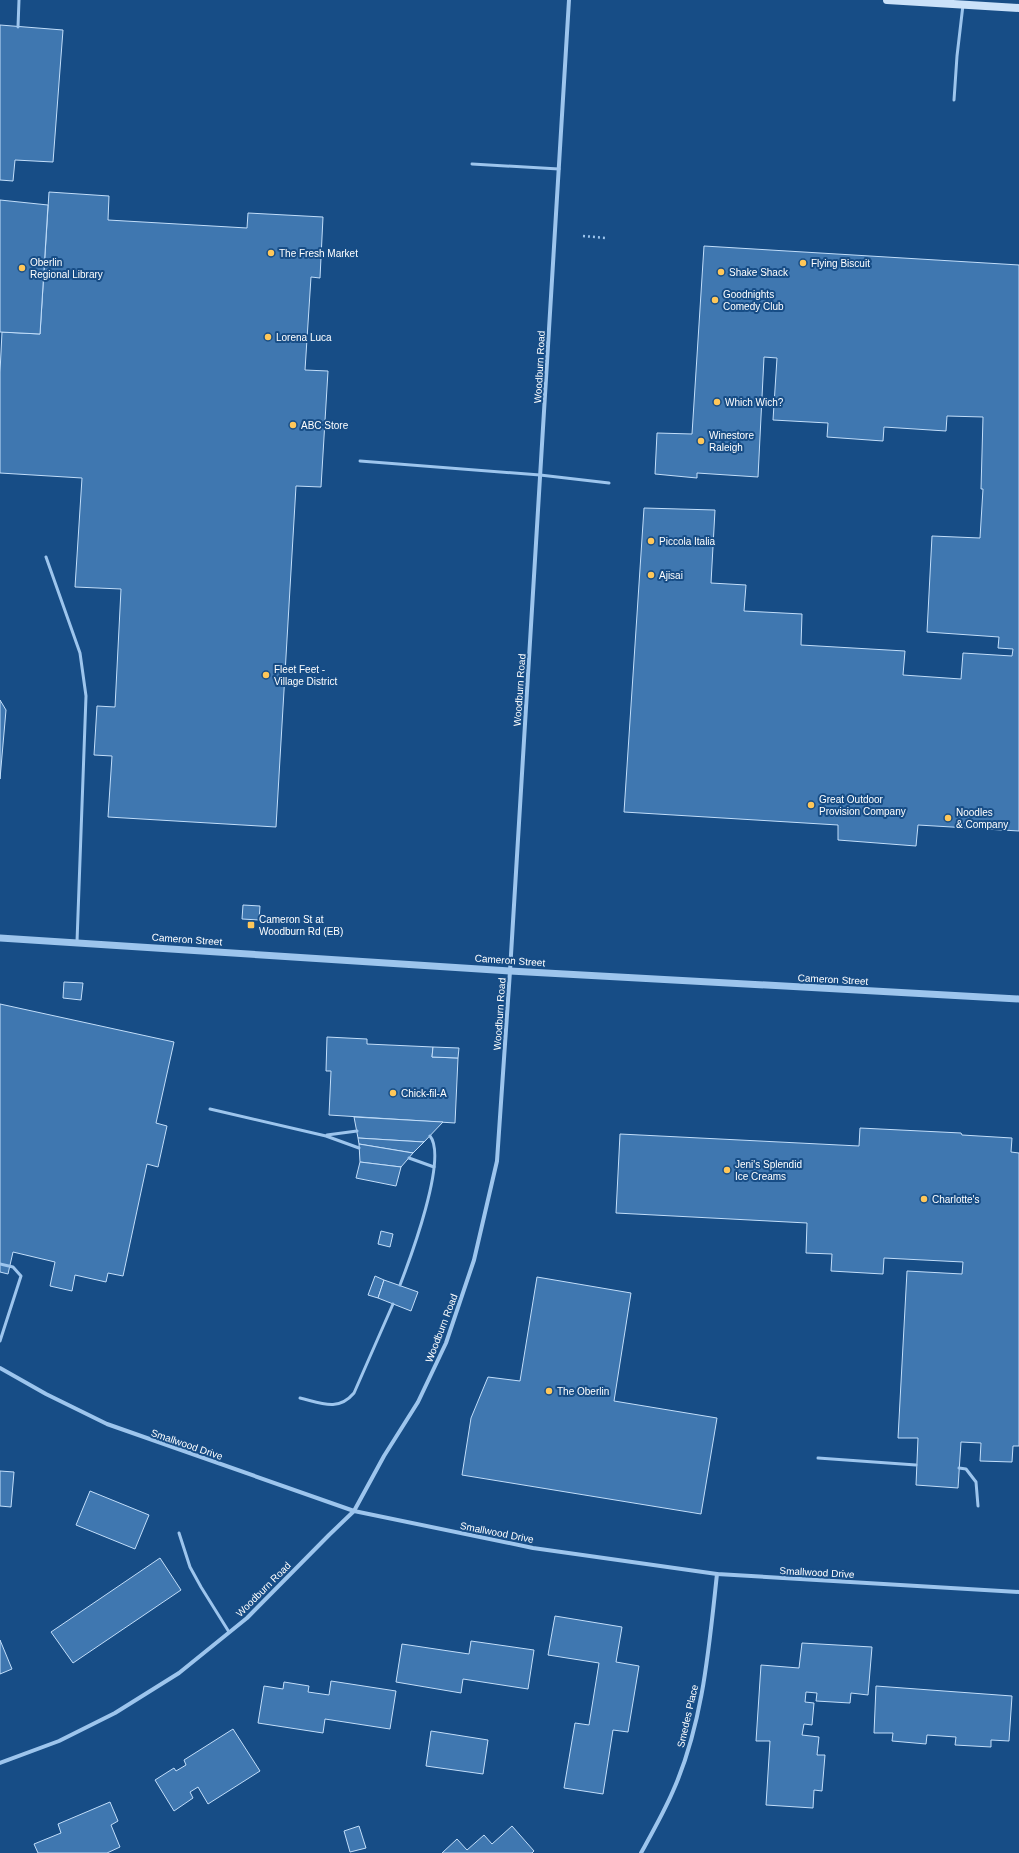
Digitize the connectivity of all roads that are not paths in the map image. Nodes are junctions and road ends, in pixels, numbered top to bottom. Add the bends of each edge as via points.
1 (19, 0) edge
2 (569, 0) edge
3 (887, 0) edge
4 (963, 5) junction
5 (1019, 8) edge
6 (18, 26) dead end
7 (954, 100) dead end
8 (472, 164) dead end
9 (559, 169) junction
10 (360, 461) dead end
11 (540, 475) junction
12 (609, 483) dead end
13 (46, 557) dead end
14 (0, 938) edge
15 (77, 942) junction
16 (510, 971) junction
17 (1019, 999) edge
18 (210, 1109) dead end
19 (357, 1131) dead end
20 (326, 1136) junction
21 (430, 1136) dead end
22 (359, 1148) dead end
23 (409, 1158) dead end
24 (434, 1167) junction
25 (0, 1264) edge
26 (400, 1285) dead end
27 (393, 1304) dead end
28 (0, 1341) edge
29 (0, 1368) edge
30 (300, 1398) dead end
31 (818, 1458) dead end
32 (916, 1465) dead end
33 (959, 1468) dead end
34 (978, 1506) dead end
35 (354, 1511) junction
36 (179, 1533) dead end
37 (717, 1574) junction
38 (1019, 1592) edge
39 (229, 1632) junction
40 (0, 1763) edge
41 (641, 1853) edge

1 - 6 lane
2 - 9 street, Woodburn Road
3 - 4 main road
4 - 5 main road
4 - 7 lane
8 - 9 lane
9 - 11 street, Woodburn Road
10 - 11 lane
11 - 12 lane
11 - 16 street, Woodburn Road
13 - 15 lane via 80,653 86,696
14 - 15 street, Cameron Street
15 - 16 street, Cameron Street
16 - 17 street, Cameron Street
16 - 35 street, Woodburn Road via 497,1161 474,1260 446,1343 424,1389
18 - 20 lane
19 - 20 lane
20 - 22 lane
21 - 24 lane via 434,1145
23 - 24 lane
24 - 26 lane via 428,1197
25 - 28 lane via 13,1267 21,1276
27 - 30 lane via 354,1393 348,1401 331,1405
29 - 35 street, Smallwood Drive via 107,1424
31 - 32 lane
33 - 34 lane via 966,1469 976,1482
35 - 37 street, Smallwood Drive via 533,1548
35 - 39 street, Woodburn Road via 247,1618
36 - 39 lane via 197,1580
37 - 38 street, Smallwood Drive
37 - 41 street, Smedes Place via 708,1658 693,1732 674,1791
39 - 40 street, Woodburn Road via 179,1673 115,1713 59,1741

